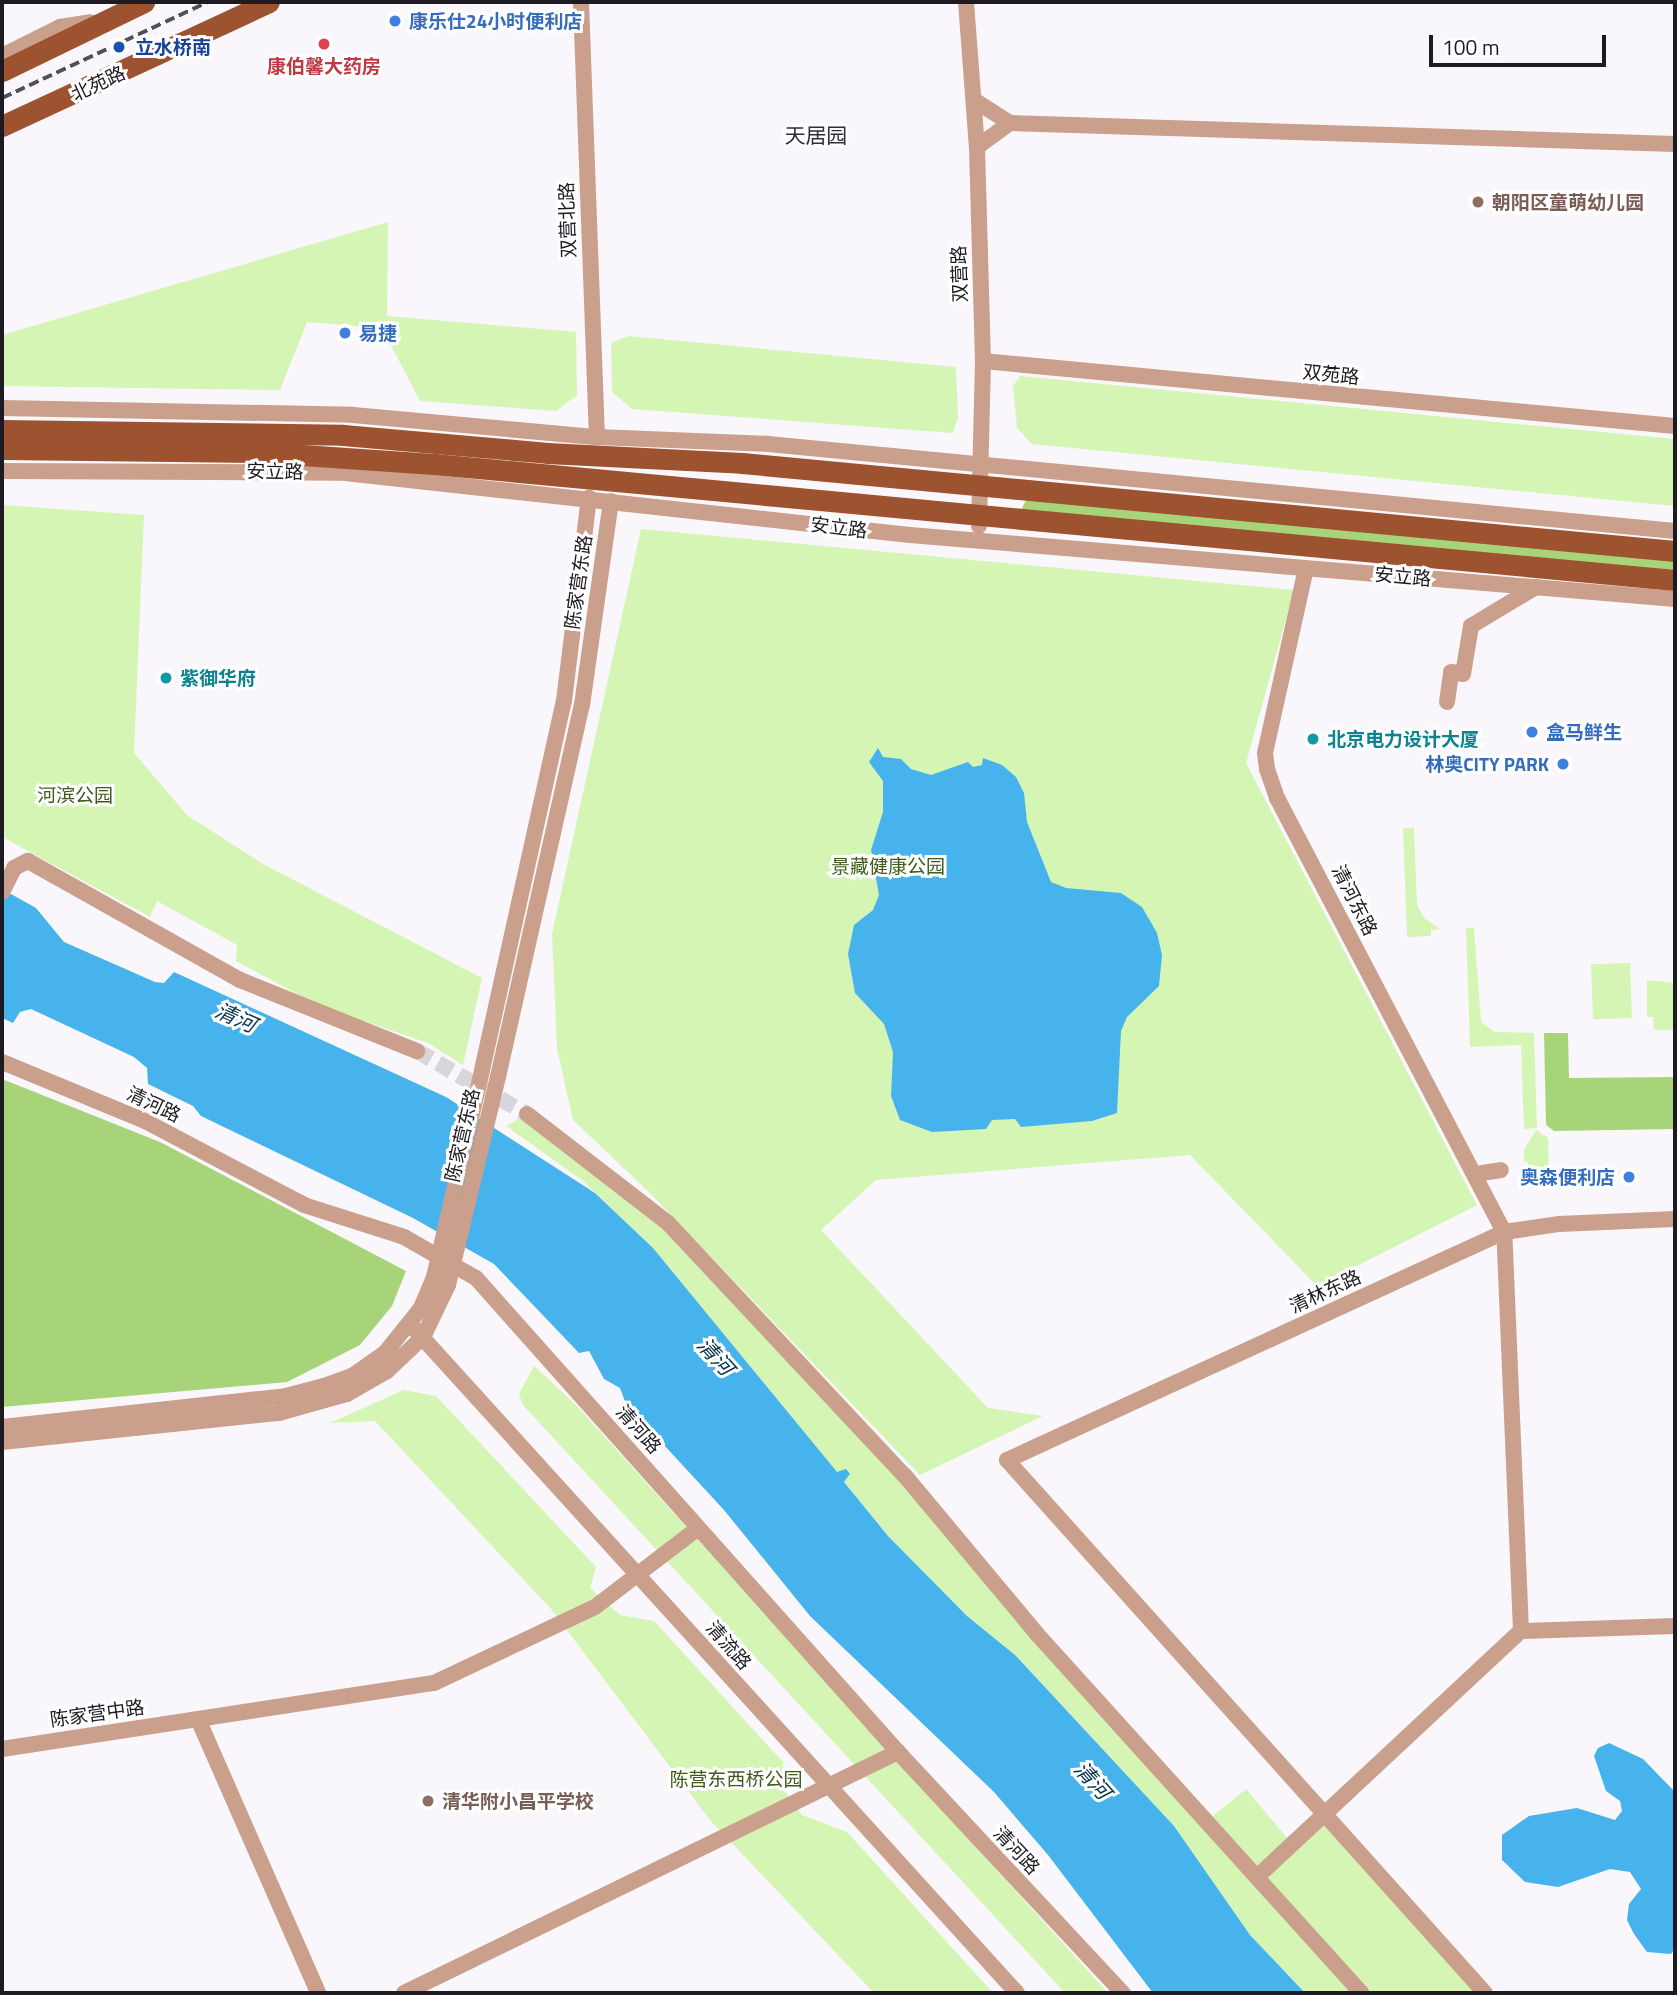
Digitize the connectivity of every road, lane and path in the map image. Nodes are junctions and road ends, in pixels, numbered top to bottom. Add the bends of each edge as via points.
1 (144, 2) edge
2 (269, 2) edge
3 (581, 2) edge
4 (966, 2) edge
5 (104, 20) junction
6 (2, 56) edge
7 (2, 71) edge
8 (974, 100) junction
9 (1010, 123) junction
10 (2, 126) edge
11 (1675, 144) edge
12 (977, 147) junction
13 (983, 361) junction
14 (2, 408) edge
15 (1675, 426) edge
16 (2, 430) edge
17 (597, 437) junction
18 (2, 449) edge
19 (2, 471) edge
20 (983, 473) junction
21 (589, 498) junction
22 (611, 501) junction
23 (980, 518) junction
24 (1675, 531) edge
25 (977, 543) junction
26 (1675, 551) edge
27 (1306, 568) junction
28 (1675, 580) edge
29 (1536, 587) junction
30 (1675, 599) edge
31 (1447, 702) dead end
32 (2, 892) edge
33 (417, 1051) tunnel mouth
34 (2, 1062) edge
35 (527, 1114) tunnel mouth
36 (1502, 1170) dead end
37 (1482, 1173) dead end
38 (1675, 1219) edge
39 (1504, 1232) junction
40 (441, 1281) junction
41 (411, 1324) junction
42 (423, 1337) junction
43 (2, 1427) edge
44 (2, 1442) edge
45 (697, 1529) junction
46 (640, 1575) junction
47 (1675, 1626) edge
48 (1521, 1631) junction
49 (198, 1719) junction
50 (2, 1749) edge
51 (898, 1752) junction
52 (828, 1789) junction
53 (1326, 1811) junction
54 (1258, 1876) junction
55 (318, 1993) edge
56 (404, 1993) edge
57 (1017, 1993) edge
58 (1122, 1993) edge
59 (1361, 1993) edge
60 (1485, 1993) edge

1 - 5 main road
2 - 10 main road, 北苑路
3 - 17 street, 双营北路
4 - 8 street, 双营路
5 - 6 street via 60,27
5 - 7 main road
8 - 9 street
8 - 12 street, 双营路
9 - 11 street
9 - 12 street
12 - 13 street, 双营路
13 - 15 street, 双苑路
13 - 20 street, 双营路
14 - 17 street, 安立路 via 353,415
16 - 20 main road, 安立路 via 330,434
17 - 20 street, 安立路 via 768,444
18 - 23 main road, 安立路 via 245,451 357,458
19 - 21 street, 安立路 via 345,473
20 - 23 street, 双营路
20 - 24 street, 安立路
20 - 26 main road, 安立路
21 - 22 street, 安立路
21 - 40 street, 陈家营东路, bridge via 564,701 482,1070
22 - 25 street, 安立路
22 - 40 street, 陈家营东路, bridge via 582,705 498,1077
23 - 25 street, 双营路
23 - 28 main road, 安立路
25 - 27 street, 安立路
27 - 29 street, 安立路
27 - 39 street, 清河东路 via 1265,753 1270,782
29 - 30 street, 安立路
29 - 31 street via 1471,626 1463,674 1451,673
32 - 33 street via 14,868 28,861 240,981
34 - 45 street, 清河路 via 145,1121 304,1205 404,1237 476,1278
35 - 54 street via 668,1223 905,1476 1037,1634
36 - 37 street
38 - 39 street, 清林东路 via 1559,1224
39 - 48 street
39 - 53 street, 清林东路 via 1007,1460
40 - 41 street, 陈家营东路
40 - 42 street, 陈家营东路
41 - 42 street, 清流路
41 - 43 street, 陈家营东路 via 369,1366 324,1387 286,1396
42 - 44 street, 陈家营东路 via 387,1371 321,1403 279,1413
42 - 46 street, 清流路
45 - 46 street, 陈家营中路
45 - 51 street, 清河路
46 - 49 street, 陈家营中路 via 595,1607 434,1683
46 - 52 street, 清流路
47 - 48 street
48 - 53 street
49 - 50 street, 陈家营中路
49 - 55 street
51 - 52 street
51 - 58 street, 清河路
52 - 56 street
52 - 57 street, 清流路
53 - 54 street
53 - 60 street
54 - 59 street

